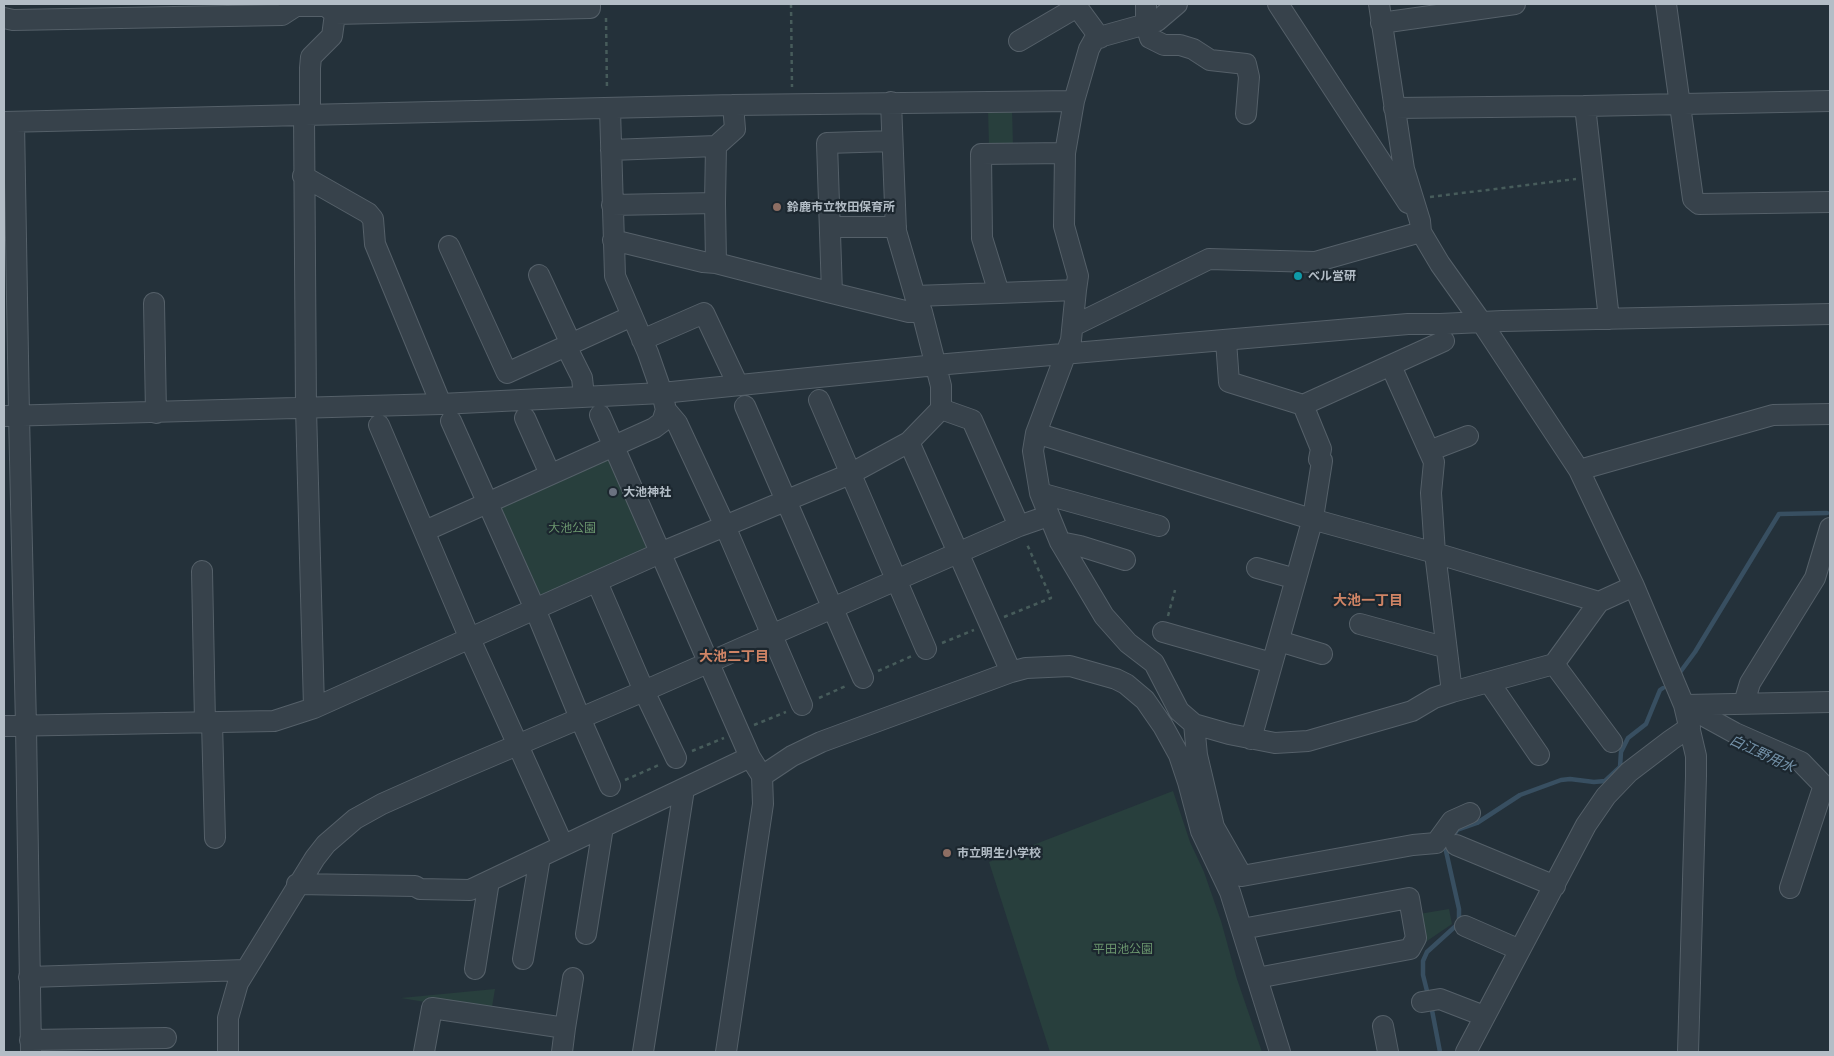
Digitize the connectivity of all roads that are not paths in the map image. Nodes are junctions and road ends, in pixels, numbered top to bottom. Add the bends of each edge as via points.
1 (1146, 4) edge
2 (1177, 4) edge
3 (1278, 4) edge
4 (1515, 4) edge
5 (1666, 4) edge
6 (298, 5) edge
7 (1076, 5) edge
8 (329, 8) edge
9 (598, 8) edge
10 (1380, 13) edge
11 (4, 18) edge
12 (1146, 25) junction
13 (1100, 38) junction
14 (1018, 41) dead end
15 (1074, 101) junction
16 (1830, 101) edge
17 (892, 102) junction
18 (1680, 103) junction
19 (733, 105) junction
20 (1586, 106) junction
21 (1394, 108) junction
22 (609, 109) junction
23 (1246, 114) dead end
24 (307, 115) junction
25 (9, 122) edge
26 (892, 141) junction
27 (716, 146) junction
28 (611, 150) junction
29 (1065, 153) junction
30 (303, 176) junction
31 (1830, 202) edge
32 (715, 203) junction
33 (612, 205) junction
34 (1420, 226) junction
35 (830, 227) junction
36 (896, 227) junction
37 (613, 240) junction
38 (450, 246) dead end
39 (716, 263) junction
40 (539, 275) dead end
41 (1076, 290) junction
42 (832, 293) junction
43 (999, 293) junction
44 (154, 303) dead end
45 (918, 304) junction
46 (1830, 314) edge
47 (632, 316) junction
48 (1609, 319) junction
49 (1482, 323) junction
50 (1073, 326) junction
51 (642, 340) junction
52 (1226, 341) junction
53 (1444, 341) dead end
54 (569, 345) junction
55 (1065, 354) junction
56 (936, 365) junction
57 (1391, 366) junction
58 (738, 385) junction
59 (584, 396) junction
60 (818, 400) dead end
61 (664, 402) junction
62 (441, 404) junction
63 (1303, 405) junction
64 (745, 406) dead end
65 (306, 408) junction
66 (941, 409) junction
67 (156, 413) junction
68 (1830, 414) edge
69 (11, 416) edge
70 (600, 416) dead end
71 (525, 418) dead end
72 (450, 421) dead end
73 (379, 425) dead end
74 (1036, 433) junction
75 (1468, 436) dead end
76 (908, 442) junction
77 (614, 446) junction
78 (1429, 451) junction
79 (1579, 470) junction
80 (550, 474) junction
81 (850, 474) junction
82 (1040, 493) junction
83 (786, 501) junction
84 (487, 503) junction
85 (1048, 516) junction
86 (1313, 518) junction
87 (725, 526) junction
88 (1018, 526) junction
89 (1159, 526) dead end
90 (1830, 528) edge
91 (425, 531) junction
92 (1060, 542) junction
93 (660, 553) junction
94 (1435, 553) junction
95 (958, 554) junction
96 (1125, 560) dead end
97 (1257, 568) dead end
98 (202, 571) dead end
99 (1823, 578) edge
100 (1296, 579) junction
101 (896, 580) junction
102 (597, 582) junction
103 (1634, 586) junction
104 (1599, 602) junction
105 (832, 608) junction
106 (535, 609) junction
107 (1360, 624) dead end
108 (1163, 632) dead end
109 (771, 635) junction
110 (470, 639) junction
111 (1279, 640) junction
112 (1446, 645) junction
113 (926, 649) dead end
114 (1322, 654) dead end
115 (708, 662) junction
116 (1272, 663) junction
117 (1554, 664) junction
118 (1011, 672) junction
119 (863, 678) dead end
120 (1489, 682) junction
121 (644, 691) junction
122 (1452, 692) junction
123 (1830, 702) edge
124 (1744, 703) junction
125 (802, 705) dead end
126 (1684, 705) junction
127 (314, 708) junction
128 (580, 718) junction
129 (208, 722) junction
130 (1194, 724) junction
131 (4, 726) edge
132 (26, 726) junction
133 (1690, 727) junction
134 (1251, 739) junction
135 (1612, 742) dead end
136 (518, 745) junction
137 (1539, 755) dead end
138 (750, 757) junction
139 (676, 758) dead end
140 (762, 776) junction
141 (610, 786) dead end
142 (684, 789) junction
143 (1824, 790) edge
144 (1470, 813) dead end
145 (603, 827) junction
146 (1207, 829) junction
147 (215, 838) dead end
148 (563, 845) junction
149 (1456, 845) dead end
150 (540, 857) junction
151 (489, 881) junction
152 (297, 884) junction
153 (1554, 886) junction
154 (1790, 888) dead end
155 (1465, 926) dead end
156 (1242, 929) junction
157 (586, 934) dead end
158 (1520, 950) junction
159 (523, 959) dead end
160 (475, 969) dead end
161 (245, 970) junction
162 (29, 977) junction
163 (573, 978) dead end
164 (1257, 978) junction
165 (1431, 1001) dead end
166 (1484, 1016) junction
167 (1383, 1026) dead end
168 (566, 1028) junction
169 (166, 1038) dead end
170 (30, 1046) edge
171 (228, 1052) edge
172 (424, 1052) edge
173 (562, 1052) edge
174 (643, 1052) edge
175 (726, 1052) edge
176 (1280, 1052) edge
177 (1388, 1052) edge
178 (1466, 1052) edge
179 (1688, 1052) edge

1 - 12 street
2 - 12 street via 1157,21
3 - 34 street
4 - 10 street
5 - 18 street
6 - 8 street
6 - 11 street via 282,15
7 - 13 street
7 - 14 street
8 - 9 street
8 - 24 street via 332,36 311,58
10 - 21 street
12 - 13 street
12 - 23 street via 1150,38 1164,44 1193,49 1210,60 1246,64 1249,77
13 - 15 street via 1094,40 1089,49
15 - 17 street
15 - 29 street
16 - 18 street
17 - 19 street
17 - 26 street
18 - 20 street
18 - 31 street via 1693,200 1699,204
19 - 22 street
19 - 27 street via 735,129
20 - 21 street
20 - 48 street
21 - 34 street via 1404,169
22 - 24 street
22 - 28 street
24 - 25 street
24 - 30 street
25 - 69 street
26 - 35 street via 827,143
26 - 36 street
27 - 28 street
27 - 32 street
28 - 33 street
29 - 41 street via 1064,226 1078,276
29 - 43 street via 981,154 982,238
30 - 62 street via 373,219 375,244
30 - 65 street
32 - 33 street
32 - 39 street
33 - 37 street
34 - 49 street via 1440,264
34 - 50 street via 1315,262 1209,259
35 - 36 street
35 - 42 street
36 - 45 street
37 - 39 street
37 - 47 street via 615,276
38 - 54 street via 507,373
39 - 42 street
40 - 54 street
41 - 43 street
41 - 50 street
42 - 45 street via 908,312
43 - 45 street
44 - 67 street
45 - 56 street
46 - 48 street
47 - 51 street
47 - 54 street
48 - 49 street
49 - 52 street via 1408,324
49 - 79 street
50 - 55 street
51 - 58 street via 704,313
51 - 61 street
52 - 55 street
52 - 63 street via 1229,382
53 - 57 street
54 - 59 street via 582,378
55 - 56 street
55 - 74 street
56 - 58 street
56 - 66 street via 941,386
57 - 63 street
57 - 78 street
58 - 61 street
59 - 61 street
59 - 62 street
60 - 81 street
61 - 77 street via 662,422
61 - 87 street
62 - 65 street
63 - 86 street via 1321,449
64 - 83 street
65 - 67 street
65 - 127 street
66 - 76 street
66 - 88 street via 972,420
67 - 69 street
68 - 79 street via 1773,415
69 - 132 street
70 - 77 street
71 - 80 street
72 - 84 street
73 - 91 street
74 - 82 street via 1033,451
74 - 86 street
75 - 78 street
76 - 81 street
76 - 95 street
77 - 80 street
77 - 93 street
78 - 94 street via 1434,462 1431,493
79 - 103 street
80 - 84 street
81 - 83 street
81 - 101 street
82 - 85 street
82 - 89 street
83 - 87 street
83 - 105 street
84 - 91 street
84 - 106 street
85 - 88 street
85 - 92 street
86 - 94 street
86 - 100 street
87 - 93 street
87 - 109 street
88 - 95 street
90 - 99 street
91 - 110 street
92 - 96 street
92 - 130 street via 1104,616 1128,643 1154,663 1179,711
93 - 102 street
93 - 115 street
94 - 104 street
94 - 112 street
95 - 101 street
95 - 118 street
97 - 100 street
98 - 129 street
99 - 124 street via 1750,683
100 - 111 street
101 - 105 street
101 - 113 street
102 - 106 street
102 - 121 street
103 - 104 street
103 - 126 street
104 - 117 street
105 - 109 street
105 - 119 street
106 - 110 street
106 - 128 street
107 - 112 street
108 - 116 street
109 - 115 street
109 - 125 street
110 - 127 street
110 - 136 street
111 - 114 street
111 - 116 street
112 - 122 street
115 - 121 street
115 - 138 street
116 - 134 street
117 - 120 street
117 - 135 street
118 - 140 street via 821,742
118 - 146 street via 1070,666 1116,679 1135,692 1163,726 1179,755
120 - 122 street
120 - 137 street
121 - 128 street
121 - 139 street
122 - 134 street via 1412,711 1308,741 1276,743
123 - 124 street
124 - 126 street
126 - 133 street
126 - 143 street via 1735,733 1801,762
127 - 129 street via 274,721
128 - 136 street
128 - 141 street
129 - 132 street
129 - 147 street
130 - 134 street
130 - 146 street
131 - 132 street
132 - 162 street
133 - 153 street via 1629,772 1606,796 1586,825
133 - 179 street via 1696,776
136 - 148 street
136 - 152 street via 355,819 326,844
138 - 140 street
138 - 142 street
140 - 175 street via 763,804
142 - 145 street
142 - 174 street
143 - 154 street
144 - 146 street via 1452,821 1436,843 1242,876
145 - 148 street
145 - 157 street
146 - 156 street
148 - 150 street
149 - 153 street
150 - 151 street
150 - 159 street
151 - 152 street via 470,890
151 - 160 street
152 - 161 street
153 - 158 street
155 - 158 street
156 - 164 street
156 - 164 street via 1409,898 1416,938 1410,949
158 - 166 street
161 - 162 street
161 - 171 street via 230,1004
162 - 170 street
163 - 168 street
164 - 176 street
165 - 166 street
166 - 178 street
167 - 177 street
168 - 172 street via 432,1008
168 - 173 street
169 - 170 street

